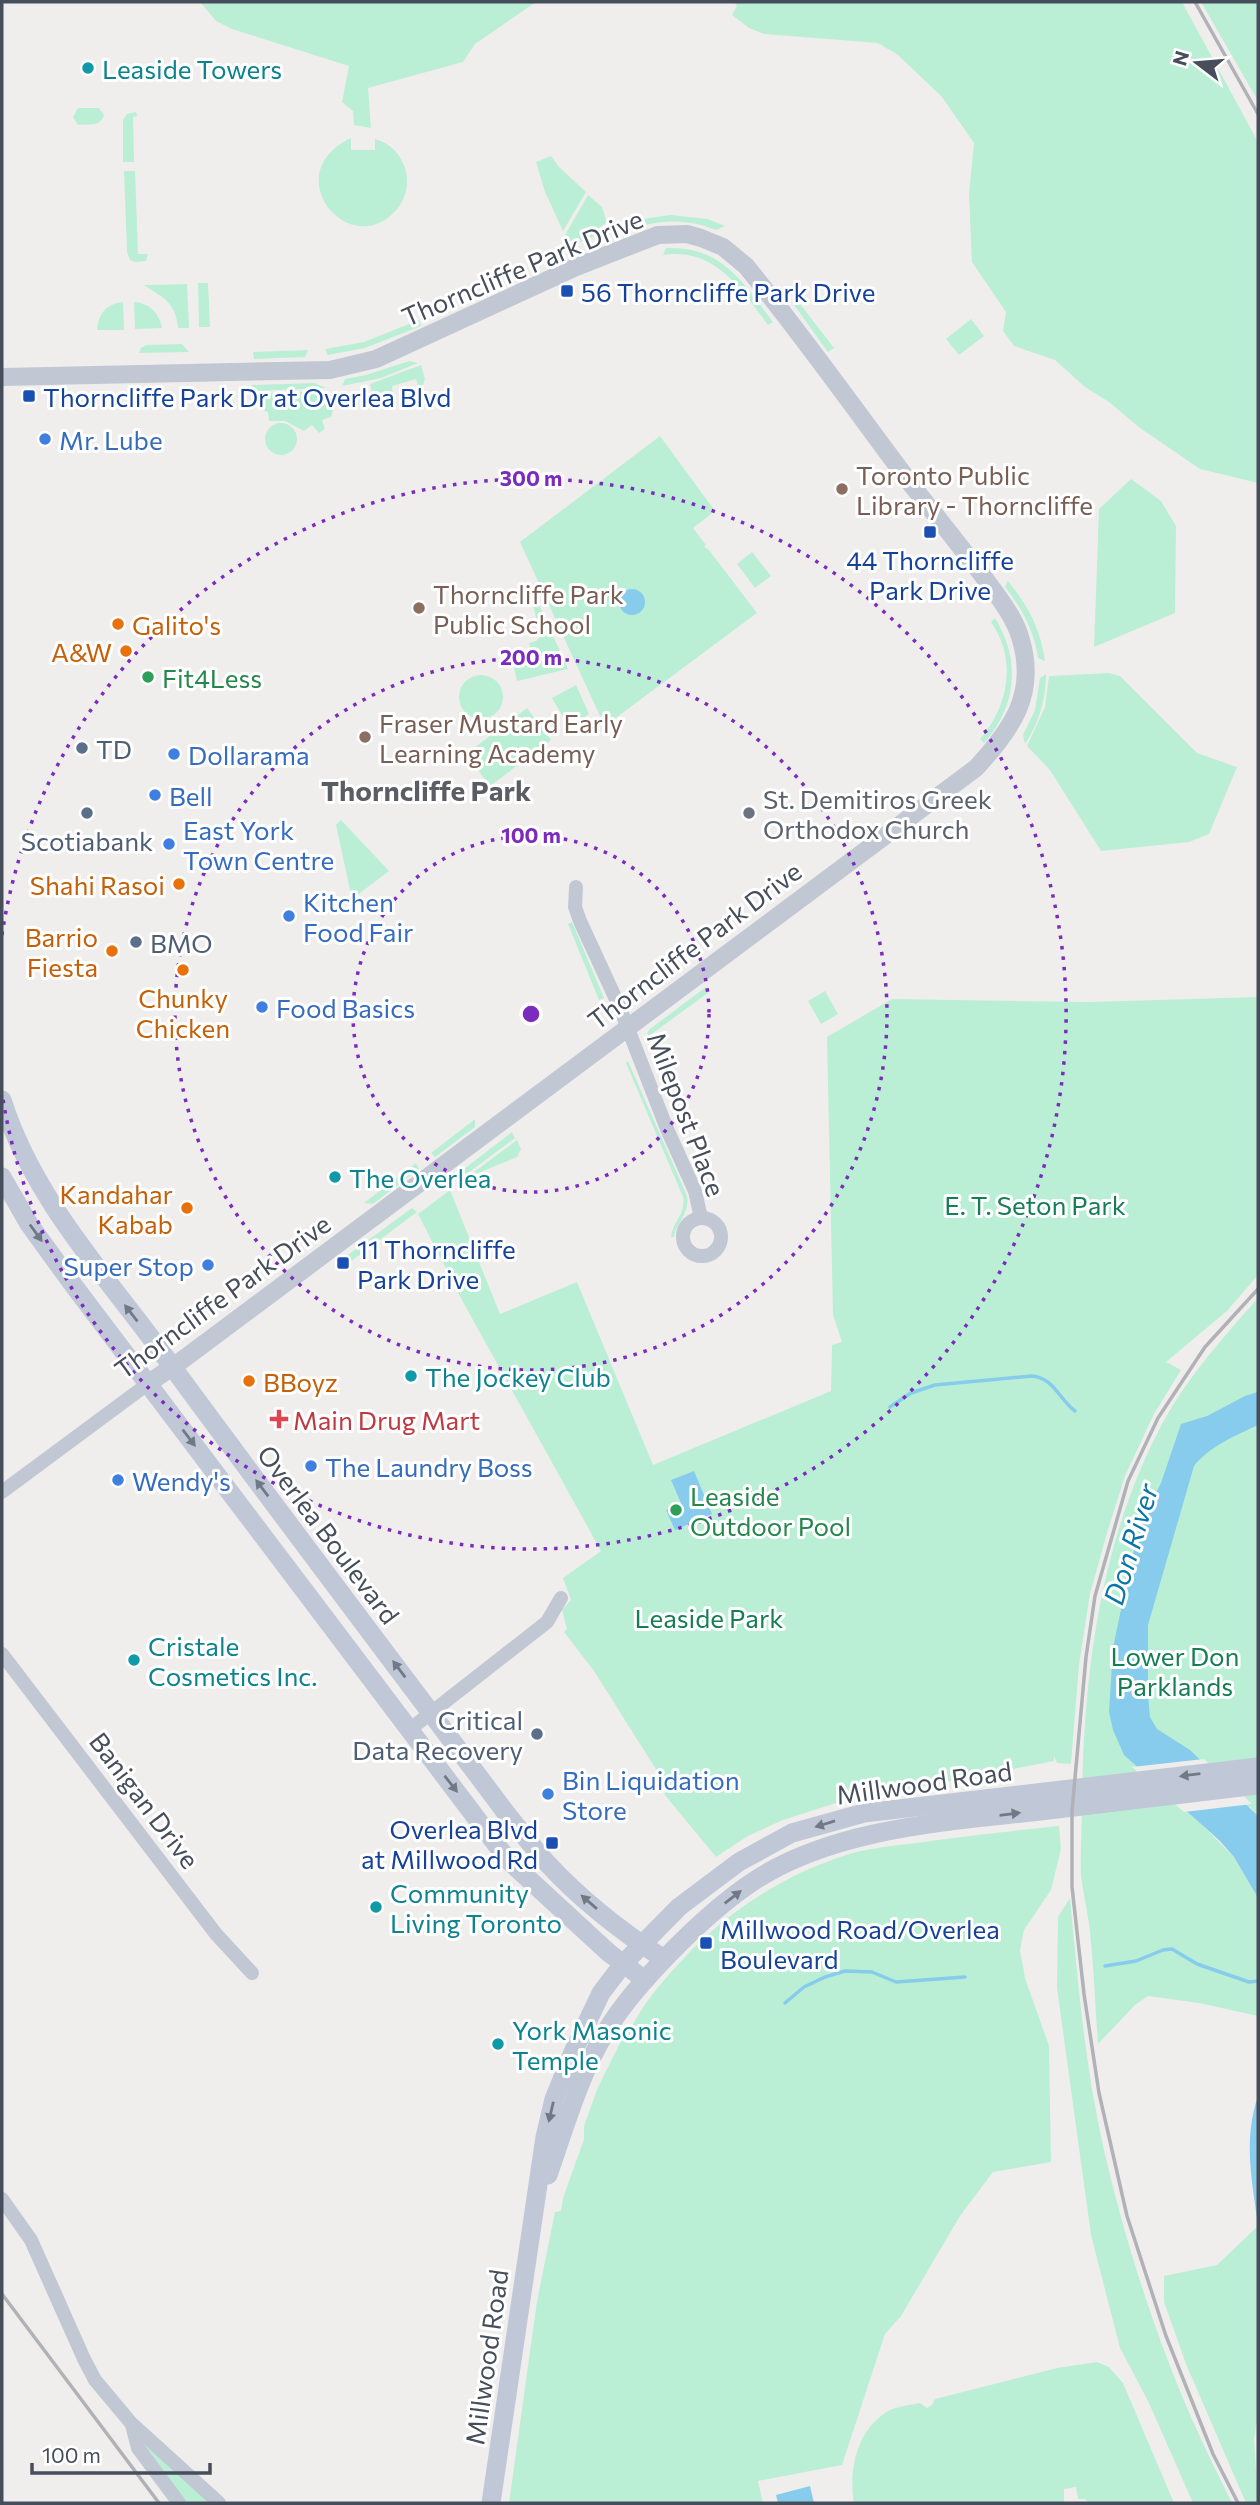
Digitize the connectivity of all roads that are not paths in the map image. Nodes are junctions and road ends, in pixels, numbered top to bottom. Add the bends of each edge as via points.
1 (2, 377) edge
2 (576, 887) dead end
3 (628, 1028) junction
4 (2, 1100) edge
5 (2, 1177) edge
6 (701, 1218) dead end
7 (172, 1367) junction
8 (149, 1383) junction
9 (2, 1492) edge
10 (561, 1598) dead end
11 (2, 1654) edge
12 (432, 1713) junction
13 (409, 1730) junction
14 (1258, 1767) edge
15 (1258, 1785) edge
16 (941, 1813) junction
17 (642, 1944) junction
18 (664, 1959) junction
19 (623, 1964) junction
20 (252, 1973) dead end
21 (645, 1980) junction
22 (2, 2199) edge
23 (534, 2217) junction
24 (131, 2423) junction
25 (179, 2503) edge
26 (219, 2503) edge
27 (491, 2503) edge

1 - 3 street, Thorncliffe Park Drive via 330,370 376,359 576,267 658,235 701,238 723,247 746,266 1004,605 1021,639 1025,684 1019,710 1003,739 976,768
2 - 3 street, Milepost Place via 580,921
3 - 6 street, Milepost Place via 695,1191
3 - 7 street, Thorncliffe Park Drive
7 -> 4 main road, Overlea Boulevard via 46,1197
5 -> 8 main road, Overlea Boulevard via 29,1224
7 - 8 street, Thorncliffe Park Drive
12 -> 7 main road, Overlea Boulevard
8 - 9 street, Thorncliffe Park Drive
8 -> 13 main road, Overlea Boulevard
10 - 12 street via 547,1622
11 - 20 street, Banigan Drive via 216,1934
12 - 13 street
17 -> 12 main road, Overlea Boulevard via 548,1864
13 -> 19 main road, Overlea Boulevard via 508,1860
14 -> 16 main road, Millwood Road
16 -> 15 main road, Millwood Road
16 -> 17 main road, Millwood Road via 864,1813 792,1833 739,1862 679,1907
18 -> 16 main road, Millwood Road via 699,1923 748,1885 797,1858
17 - 18 main road, Overlea Boulevard
17 - 19 main road, Millwood Road
18 - 21 main road, Millwood Road
19 - 21 main road, Overlea Boulevard
19 -> 23 main road, Millwood Road via 591,2013 554,2099
21 - 23 main road, Millwood Road via 604,2034 568,2116
22 - 24 street via 32,2240 95,2380
23 - 27 main road, Millwood Road
24 - 25 street via 138,2448
24 - 26 street

